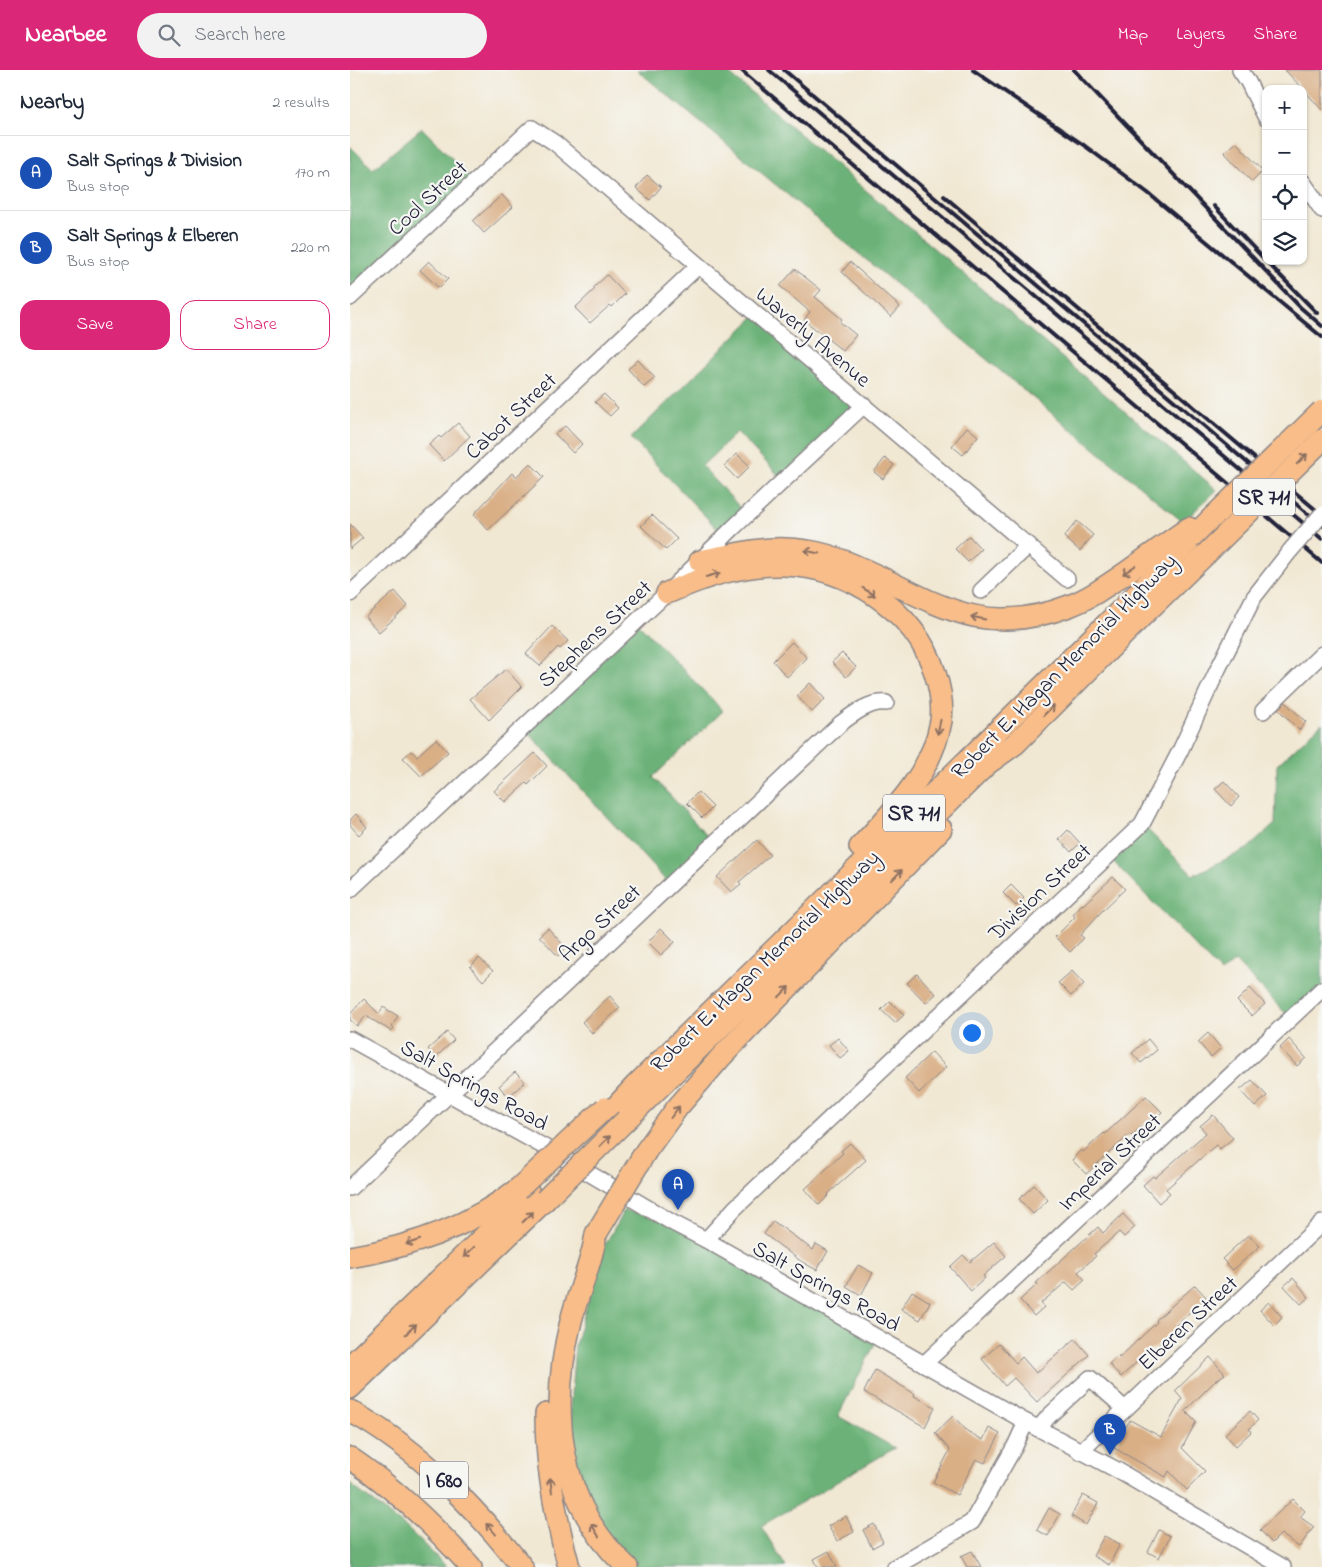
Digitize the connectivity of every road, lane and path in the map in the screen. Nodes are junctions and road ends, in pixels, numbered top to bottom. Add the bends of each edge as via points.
1 (1240, 70) edge
2 (1262, 110) edge
3 (532, 128) joint
4 (1307, 187) edge
5 (1320, 204) edge
6 (698, 266) junction
7 (350, 298) edge
8 (864, 405) junction
9 (1322, 411) edge
10 (1322, 440) edge
11 (1322, 514) edge
12 (1193, 542) junction
13 (1029, 546) junction
14 (700, 561) junction
15 (1067, 579) dead end
16 (981, 591) dead end
17 (667, 593) junction
18 (350, 594) edge
19 (1322, 654) edge
20 (886, 703) dead end
21 (1264, 711) dead end
22 (1015, 744) junction
23 (837, 888) junction
24 (350, 890) edge
25 (1322, 989) edge
26 (350, 1039) edge
27 (448, 1094) junction
28 (614, 1113) junction
29 (350, 1188) edge
30 (531, 1194) junction
31 (1322, 1224) edge
32 (596, 1234) junction
33 (706, 1240) junction
34 (350, 1257) edge
35 (363, 1360) edge
36 (924, 1364) junction
37 (350, 1388) edge
38 (1125, 1409) junction
39 (350, 1411) edge
40 (1032, 1426) junction
41 (1080, 1452) junction
42 (350, 1458) edge
43 (350, 1474) edge
44 (1280, 1566) edge
45 (456, 1567) edge
46 (471, 1567) edge
47 (522, 1567) edge
48 (569, 1567) edge
49 (627, 1567) edge
50 (896, 1567) edge

1 - 2 street
3 - 6 street, Waverly Avenue via 555,143
3 - 7 street, Cool Street
4 - 5 street
6 - 8 street, Waverly Avenue
6 - 18 street, Cabot Street
8 - 13 street, Waverly Avenue
8 - 14 street, Stephens Street
9 - 12 highway, SR 711, bridge via 1213,517 1194,524
12 -> 10 highway, Robert E. Hagan Memorial Highway / SR 711, bridge
11 - 33 street, Division Street, bridge via 1254,597 1142,824 735,1208
12 -> 14 highway via 1070,606 1019,620 983,619 953,612 842,560 808,551 766,548
22 -> 12 highway, Robert E. Hagan Memorial Highway / SR 711 via 1142,616
12 - 23 highway, Robert E. Hagan Memorial Highway / SR 711
13 - 15 street, Waverly Avenue
13 - 16 street
14 - 17 street, Stephens Street
17 -> 23 highway via 702,578 745,567 786,565 815,569 867,590 893,609 924,645 933,665 941,699 941,720 930,756 913,786 847,861
17 - 24 street, Stephens Street
19 - 21 street
20 - 27 street, Argo Street via 878,702 859,710 840,724
22 - 28 highway via 987,764
32 -> 22 highway, bridge via 646,1150 716,1062 996,772
23 - 28 highway, Robert E. Hagan Memorial Highway / SR 711 via 636,1085
25 - 36 street, Imperial Street
26 - 27 street, Salt Springs Road
27 - 29 street, Argo Street
27 - 33 street, Salt Springs Road
28 - 30 highway, bridge
28 - 30 highway, bridge
30 -> 34 highway via 486,1211 449,1230 393,1249
30 - 35 highway
31 - 38 street, Elberen Street
48 -> 32 highway via 552,1493 546,1404 560,1312 584,1246
49 -> 32 highway via 600,1537 583,1508 570,1477 560,1435 560,1392 566,1341
33 - 36 street, Salt Springs Road
35 - 37 highway
36 - 40 street, Salt Springs Road
38 - 40 street via 1090,1378 1049,1416
38 - 41 street, Elberen Street
47 -> 39 highway, I 680 via 460,1495 402,1446
40 - 41 street, Salt Springs Road
40 - 50 street via 1014,1446 972,1522
41 - 44 street, Salt Springs Road
42 - 46 highway, I 680 via 421,1515
43 - 45 highway via 407,1520

